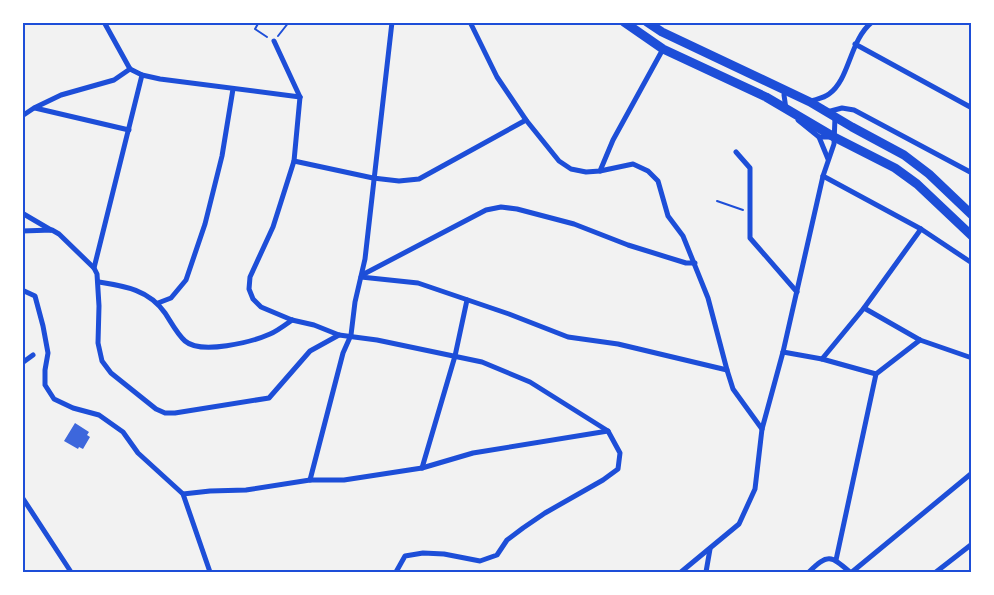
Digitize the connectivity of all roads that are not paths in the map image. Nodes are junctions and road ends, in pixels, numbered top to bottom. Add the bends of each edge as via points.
1 (104, 22) edge
2 (392, 22) edge
3 (470, 22) edge
4 (624, 22) edge
5 (647, 22) edge
6 (872, 22) edge
7 (274, 42) road end
8 (855, 44) junction
9 (663, 49) junction
10 (130, 69) junction
11 (142, 75) junction
12 (233, 88) junction
13 (785, 90) junction
14 (300, 97) junction
15 (810, 102) junction
16 (34, 108) junction
17 (972, 108) edge
18 (787, 111) junction
19 (826, 112) junction
20 (22, 116) edge
21 (835, 117) junction
22 (526, 120) junction
23 (129, 130) junction
24 (819, 137) junction
25 (834, 137) junction
26 (736, 152) dead end
27 (828, 160) junction
28 (294, 161) junction
29 (600, 171) junction
30 (972, 173) edge
31 (823, 176) junction
32 (373, 178) junction
33 (22, 213) edge
34 (972, 215) edge
35 (921, 229) junction
36 (52, 230) junction
37 (22, 232) edge
38 (972, 236) edge
39 (695, 263) junction
40 (972, 263) edge
41 (94, 268) junction
42 (362, 276) junction
43 (99, 282) junction
44 (22, 290) edge
45 (797, 292) junction
46 (467, 300) junction
47 (158, 303) junction
48 (864, 308) junction
49 (292, 320) junction
50 (339, 335) junction
51 (351, 335) junction
52 (920, 340) junction
53 (783, 352) junction
54 (33, 355) dead end
55 (456, 356) junction
56 (972, 358) edge
57 (822, 359) junction
58 (22, 363) edge
59 (727, 370) junction
60 (876, 374) junction
61 (762, 429) junction
62 (608, 431) junction
63 (422, 468) junction
64 (972, 473) edge
65 (310, 480) junction
66 (183, 494) junction
67 (22, 497) edge
68 (972, 544) edge
69 (710, 549) junction
70 (836, 560) junction
71 (71, 572) edge
72 (210, 572) edge
73 (396, 572) edge
74 (681, 572) edge
75 (706, 572) edge
76 (809, 572) edge
77 (851, 572) edge
78 (936, 572) edge

1 - 10 street
2 - 32 street
3 - 22 street via 497,77
4 - 9 main road
5 - 13 main road
6 - 8 street
7 - 14 street
8 - 15 street via 840,82 830,94
8 - 17 street
9 - 18 main road via 766,97
9 - 29 street via 613,140
10 - 11 street
10 - 16 street via 114,80 60,95
11 - 12 street
11 - 23 street
12 - 14 street
12 - 47 street via 222,156 186,280 171,298
13 - 15 main road
13 - 18 street
14 - 28 street
15 - 19 main road
16 - 20 street
16 - 23 street
18 - 24 street
18 - 25 main road
19 - 21 main road
19 - 30 street via 842,108 854,110
21 - 25 street
21 - 34 main road via 904,155
22 - 29 street via 559,161 571,169
22 - 32 street via 419,179
23 - 41 street
24 - 25 street
24 - 27 street
25 - 27 street
25 - 38 main road via 878,158 917,184
26 - 45 street via 750,168 750,238
27 - 31 street
28 - 32 street
28 - 49 street via 273,227 250,278 249,289 252,299 261,307
29 - 39 street via 633,164 648,171 658,181 668,216 683,236
31 - 35 street
31 - 45 street
32 - 42 street
33 - 36 street
35 - 40 street
35 - 48 street
36 - 37 street
36 - 41 street
39 - 42 street via 628,246 574,224 501,206 486,210
39 - 59 street
41 - 43 street
42 - 46 street via 418,283
42 - 51 street
43 - 47 street via 146,294
43 - 50 street via 98,343 102,361 111,373 165,413 269,398 310,351
44 - 66 street via 35,296 48,353 45,385 54,400 99,415 123,432 138,453
45 - 53 street
46 - 55 street
46 - 59 street via 568,337 618,344
47 - 49 street via 186,342 197,347 229,346 270,334
48 - 52 street
48 - 57 street
49 - 50 street
50 - 51 street
51 - 55 street
51 - 65 street
52 - 56 street
52 - 60 street
53 - 57 street
53 - 61 street
54 - 58 street
55 - 62 street via 482,362 530,382
55 - 63 street
57 - 60 street
59 - 61 street via 733,389
60 - 70 street
61 - 69 street via 755,489 739,524
62 - 63 street via 473,453
62 - 73 street via 620,453 618,469 523,528 507,540 496,555 480,561 444,554 405,556
63 - 65 street via 344,480
64 - 77 street
65 - 66 street via 246,490
66 - 72 street
67 - 71 street
68 - 78 street
69 - 74 street
69 - 75 street
70 - 76 street via 824,559
70 - 77 street

